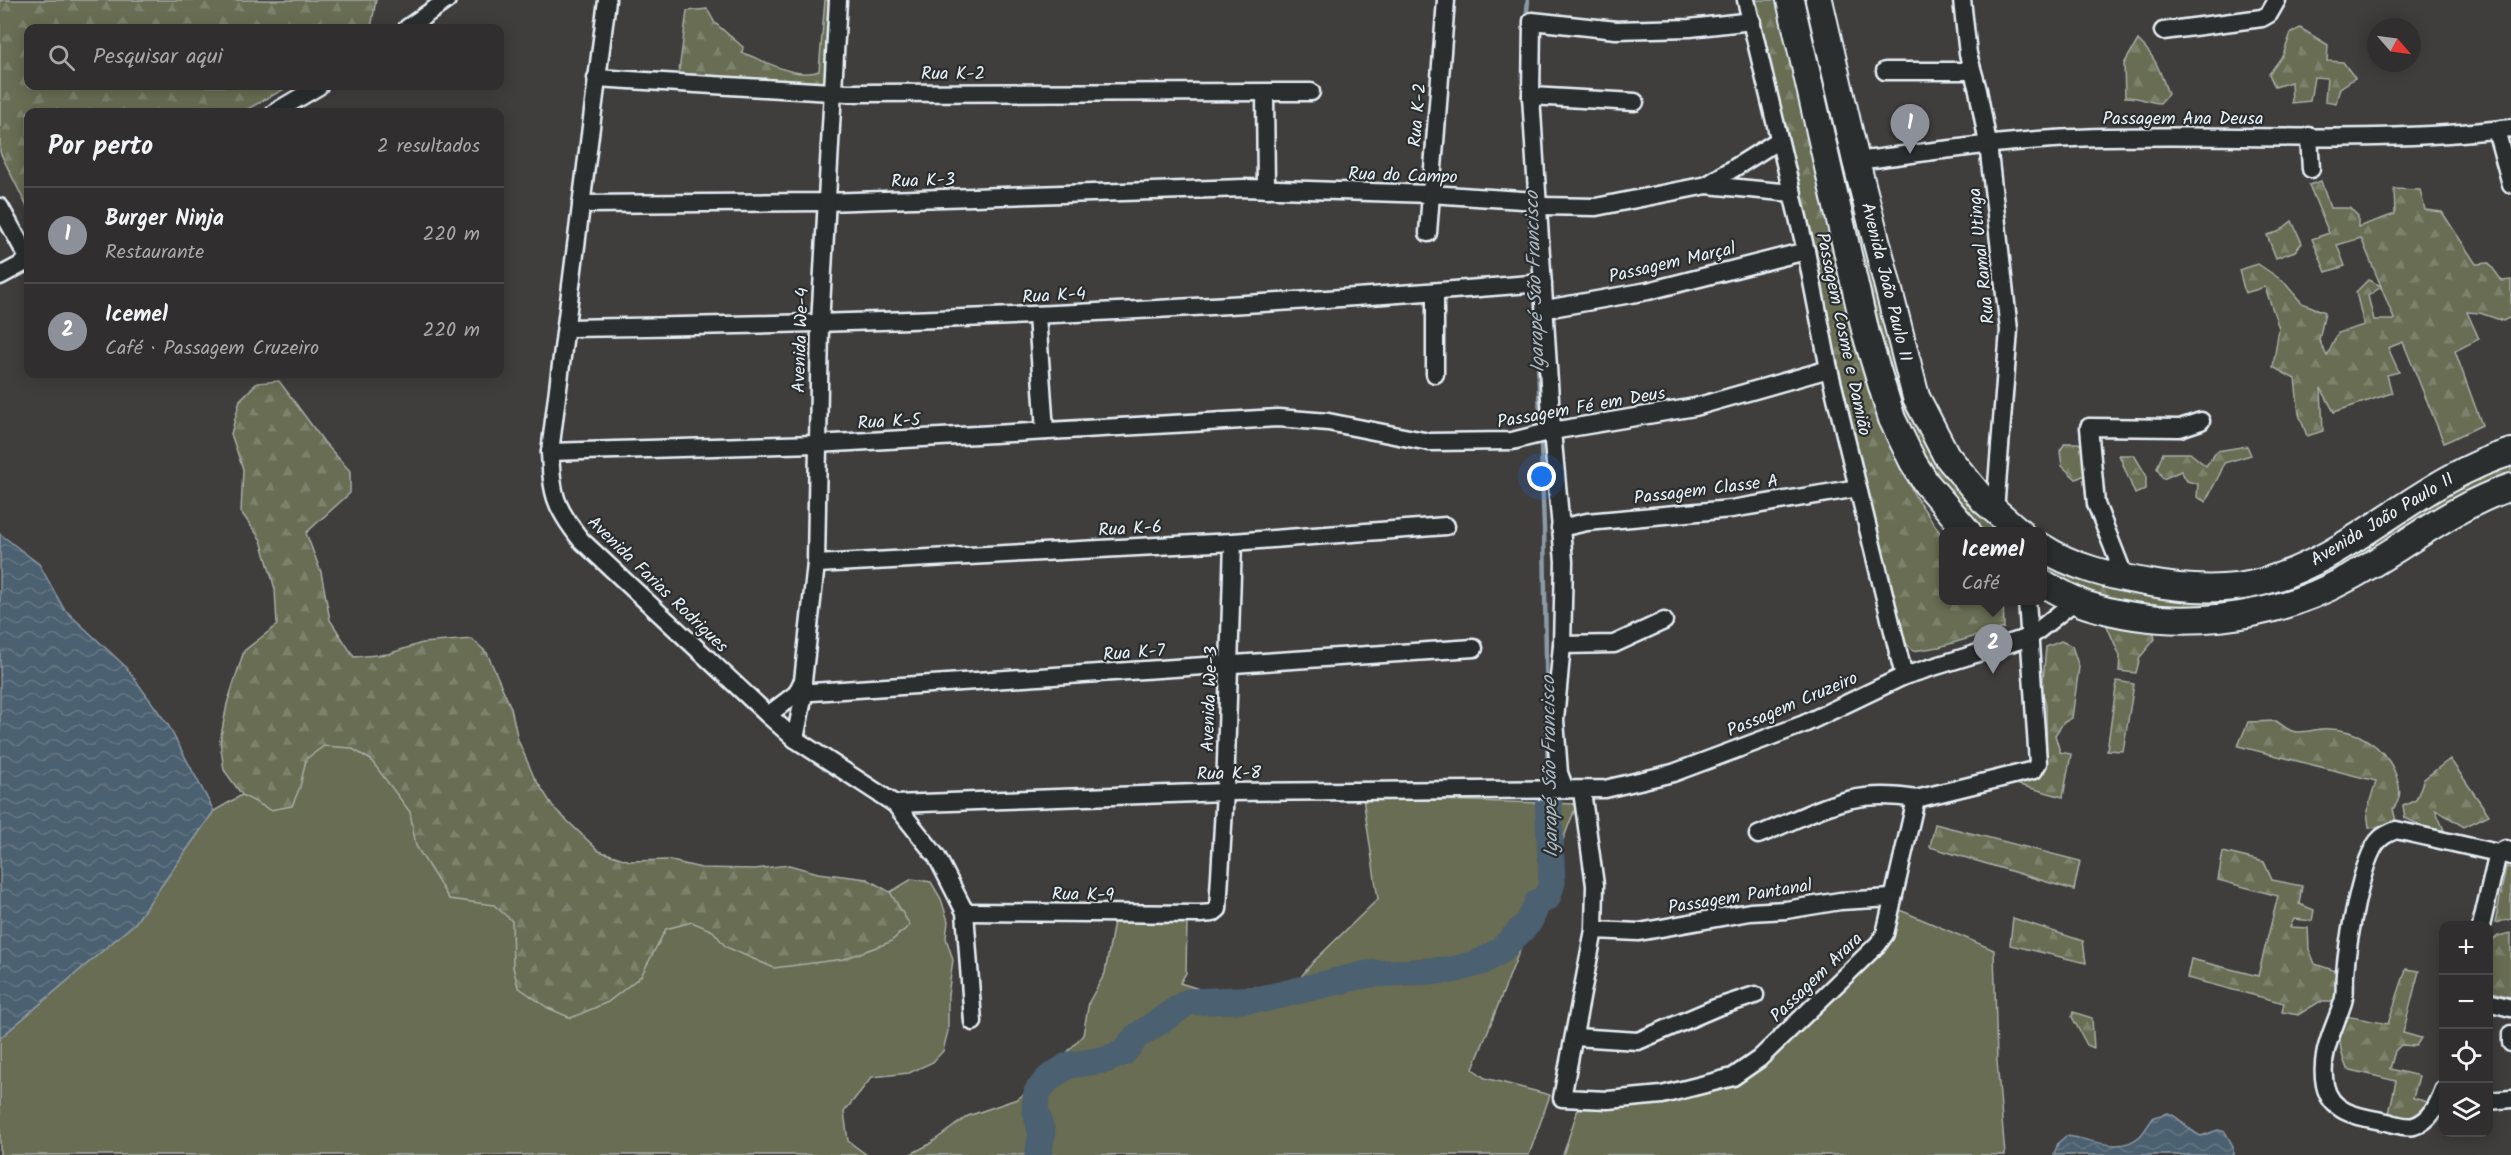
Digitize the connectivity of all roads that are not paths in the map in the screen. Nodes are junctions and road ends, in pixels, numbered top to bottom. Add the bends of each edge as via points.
1 (447, 0) edge
2 (607, 0) edge
3 (838, 0) edge
4 (1446, 0) edge
5 (1746, 0) edge
6 (1790, 0) edge
7 (1819, 0) edge
8 (1962, 0) edge
9 (2277, 0) edge
10 (1752, 21) junction
11 (414, 24) edge
12 (2163, 31) dead end
13 (1885, 71) dead end
14 (1972, 71) junction
15 (596, 78) junction
16 (313, 90) edge
17 (832, 92) junction
18 (1311, 92) dead end
19 (1265, 93) junction
20 (1531, 96) junction
21 (1635, 102) dead end
22 (282, 108) edge
23 (2503, 129) edge
24 (2309, 136) junction
25 (1779, 140) junction
26 (1988, 144) junction
27 (1856, 161) junction
28 (2311, 169) dead end
29 (2511, 184) edge
30 (1707, 185) junction
31 (1266, 189) junction
32 (1793, 193) junction
33 (1430, 194) junction
34 (825, 202) junction
35 (1535, 203) junction
36 (581, 204) junction
37 (0, 207) edge
38 (1428, 233) dead end
39 (1806, 251) junction
40 (24, 252) edge
41 (24, 262) edge
42 (0, 276) edge
43 (1537, 283) junction
44 (1435, 292) junction
45 (1546, 309) junction
46 (1037, 316) junction
47 (820, 325) junction
48 (566, 328) junction
49 (1829, 369) junction
50 (1435, 374) dead end
51 (1229, 420) joint
52 (2201, 421) dead end
53 (1045, 431) junction
54 (1545, 434) junction
55 (816, 444) junction
56 (550, 452) junction
57 (2511, 452) edge
58 (2511, 487) edge
59 (1857, 488) junction
60 (1995, 511) junction
61 (1446, 526) dead end
62 (1964, 527) edge
63 (2015, 527) edge
64 (1560, 528) junction
65 (1233, 542) junction
66 (2047, 549) edge
67 (816, 564) junction
68 (2125, 578) junction
69 (2047, 585) edge
70 (2076, 600) junction
71 (2027, 605) edge
72 (1664, 621) dead end
73 (2030, 637) junction
74 (1563, 645) junction
75 (1474, 648) dead end
76 (1229, 664) junction
77 (1904, 676) junction
78 (801, 689) junction
79 (768, 715) junction
80 (795, 739) junction
81 (1554, 789) junction
82 (1582, 791) junction
83 (1225, 792) junction
84 (1916, 799) junction
85 (894, 804) junction
86 (1758, 835) dead end
87 (2507, 852) edge
88 (1892, 898) junction
89 (965, 912) junction
90 (1200, 914) joint
91 (2483, 921) edge
92 (1594, 930) junction
93 (1755, 995) dead end
94 (2493, 1003) edge
95 (2511, 1008) edge
96 (973, 1022) dead end
97 (2511, 1034) edge
98 (1575, 1037) junction
99 (2511, 1043) edge
100 (2511, 1099) edge
101 (2439, 1101) edge
102 (2493, 1101) edge

1 - 11 street
2 - 15 street, Avenida Farias Rodrigues
3 - 17 street, Avenida We-4
4 - 33 street, Rua K-2
5 - 10 street, Passagem Cosme e Damião
6 - 62 main road, Avenida João Paulo II via 1866,334 1892,419 1926,483
7 - 27 main road, Avenida João Paulo II
8 - 14 street, Rua Ramal Utinga
9 - 12 street via 2262,18
10 - 20 street via 1616,30 1532,21
10 - 25 street, Passagem Cosme e Damião
13 - 14 street
14 - 26 street, Rua Ramal Utinga
15 - 17 street, Rua K-2
15 - 36 street, Avenida Farias Rodrigues
16 - 22 street
17 - 19 street, Rua K-2
17 - 34 street, Avenida We-4
18 - 19 street, Rua K-2
19 - 31 street
20 - 21 street
20 - 35 street
23 - 24 street, Passagem Ana Deusa via 2421,135
23 - 29 street
24 - 26 street, Passagem Ana Deusa via 2075,138
24 - 28 street
25 - 30 street, Rua do Campo
25 - 32 street, Passagem Cosme e Damião
26 - 27 street, Passagem Ana Deusa
26 - 60 street, Rua Ramal Utinga via 2009,330
27 - 60 main road, Avenida João Paulo II via 1916,397 1946,455
30 - 32 street, Rua do Campo
30 - 35 street, Rua do Campo via 1596,207
31 - 33 street, Rua do Campo
31 - 34 street, Rua K-3
32 - 39 street, Passagem Cosme e Damião
33 - 35 street, Rua do Campo
33 - 38 street, Rua K-2
34 - 36 street, Rua K-3
34 - 47 street, Avenida We-4
35 - 43 street
36 - 48 street, Avenida Farias Rodrigues
37 - 40 street
39 - 45 street, Passagem Marçal via 1648,291
39 - 49 street, Passagem Cosme e Damião
41 - 42 street
43 - 44 street, Rua K-4
43 - 45 street
44 - 46 street, Rua K-4
44 - 50 street
45 - 54 street
46 - 47 street, Rua K-4
46 - 53 street
47 - 48 street, Rua K-4
47 - 55 street, Avenida We-4
48 - 56 street, Avenida Farias Rodrigues
49 - 54 street, Passagem Fé em Deus via 1695,407
49 - 59 street, Passagem Cosme e Damião
51 - 53 street, Rua K-5
51 - 54 street, Passagem Fé em Deus via 1328,422 1429,442 1512,441
52 - 68 street via 2180,428 2089,427 2096,504
53 - 55 street, Rua K-5
54 - 64 street
55 - 56 street, Rua K-5
55 - 67 street, Avenida We-4
56 - 79 street, Avenida Farias Rodrigues via 552,493 581,540
57 - 68 main road, Avenida João Paulo II via 2481,461 2323,556 2262,582 2203,588
58 - 70 main road, Avenida João Paulo II via 2467,505 2348,579 2267,610 2183,620
59 - 64 street, Passagem Classe A via 1731,509
59 - 77 street, Passagem Cosme e Damião
60 - 63 main road, Avenida João Paulo II
61 - 65 street, Rua K-6
64 - 74 street via 1564,561
65 - 67 street, Rua K-6
65 - 76 street, Avenida We-3
66 - 68 main road, Avenida João Paulo II via 2094,570
67 - 78 street, Avenida We-4
69 - 70 main road, Avenida João Paulo II
70 - 73 street
71 - 73 street
72 - 74 street via 1614,644
73 - 77 street, Passagem Cruzeiro
73 - 84 street via 2039,756 2034,770
74 - 81 street via 1555,720 1559,773
75 - 76 street, Rua K-7
76 - 78 street, Rua K-7
76 - 83 street, Avenida We-3
77 - 82 street, Passagem Cruzeiro via 1804,724 1673,773 1633,784
78 - 79 street
78 - 80 street, Avenida We-4
79 - 80 street, Avenida Farias Rodrigues
80 - 85 street, Avenida Farias Rodrigues
81 - 82 street, Passagem Cruzeiro
81 - 83 street, Rua K-8
82 - 92 street via 1595,885
83 - 85 street, Rua K-8
83 - 90 street, Avenida We-3 via 1220,902 1213,913
84 - 86 street via 1890,794 1842,800
84 - 88 street, Passagem Arara
85 - 89 street, Avenida Farias Rodrigues via 937,857
87 - 91 street
87 - 101 street via 2396,831 2380,839 2363,874 2343,1001 2326,1044 2324,1069 2328,1093 2338,1108 2354,1115 2410,1127 2425,1119
88 - 92 street, Passagem Pantanal via 1750,912 1639,933
88 - 98 street, Passagem Arara via 1885,934 1878,944 1759,1059 1733,1077 1662,1095 1608,1100 1562,1098
89 - 90 street, Rua K-9
89 - 96 street, Avenida Farias Rodrigues
92 - 98 street
93 - 98 street via 1638,1041
94 - 95 street
97 - 99 street
100 - 102 street

